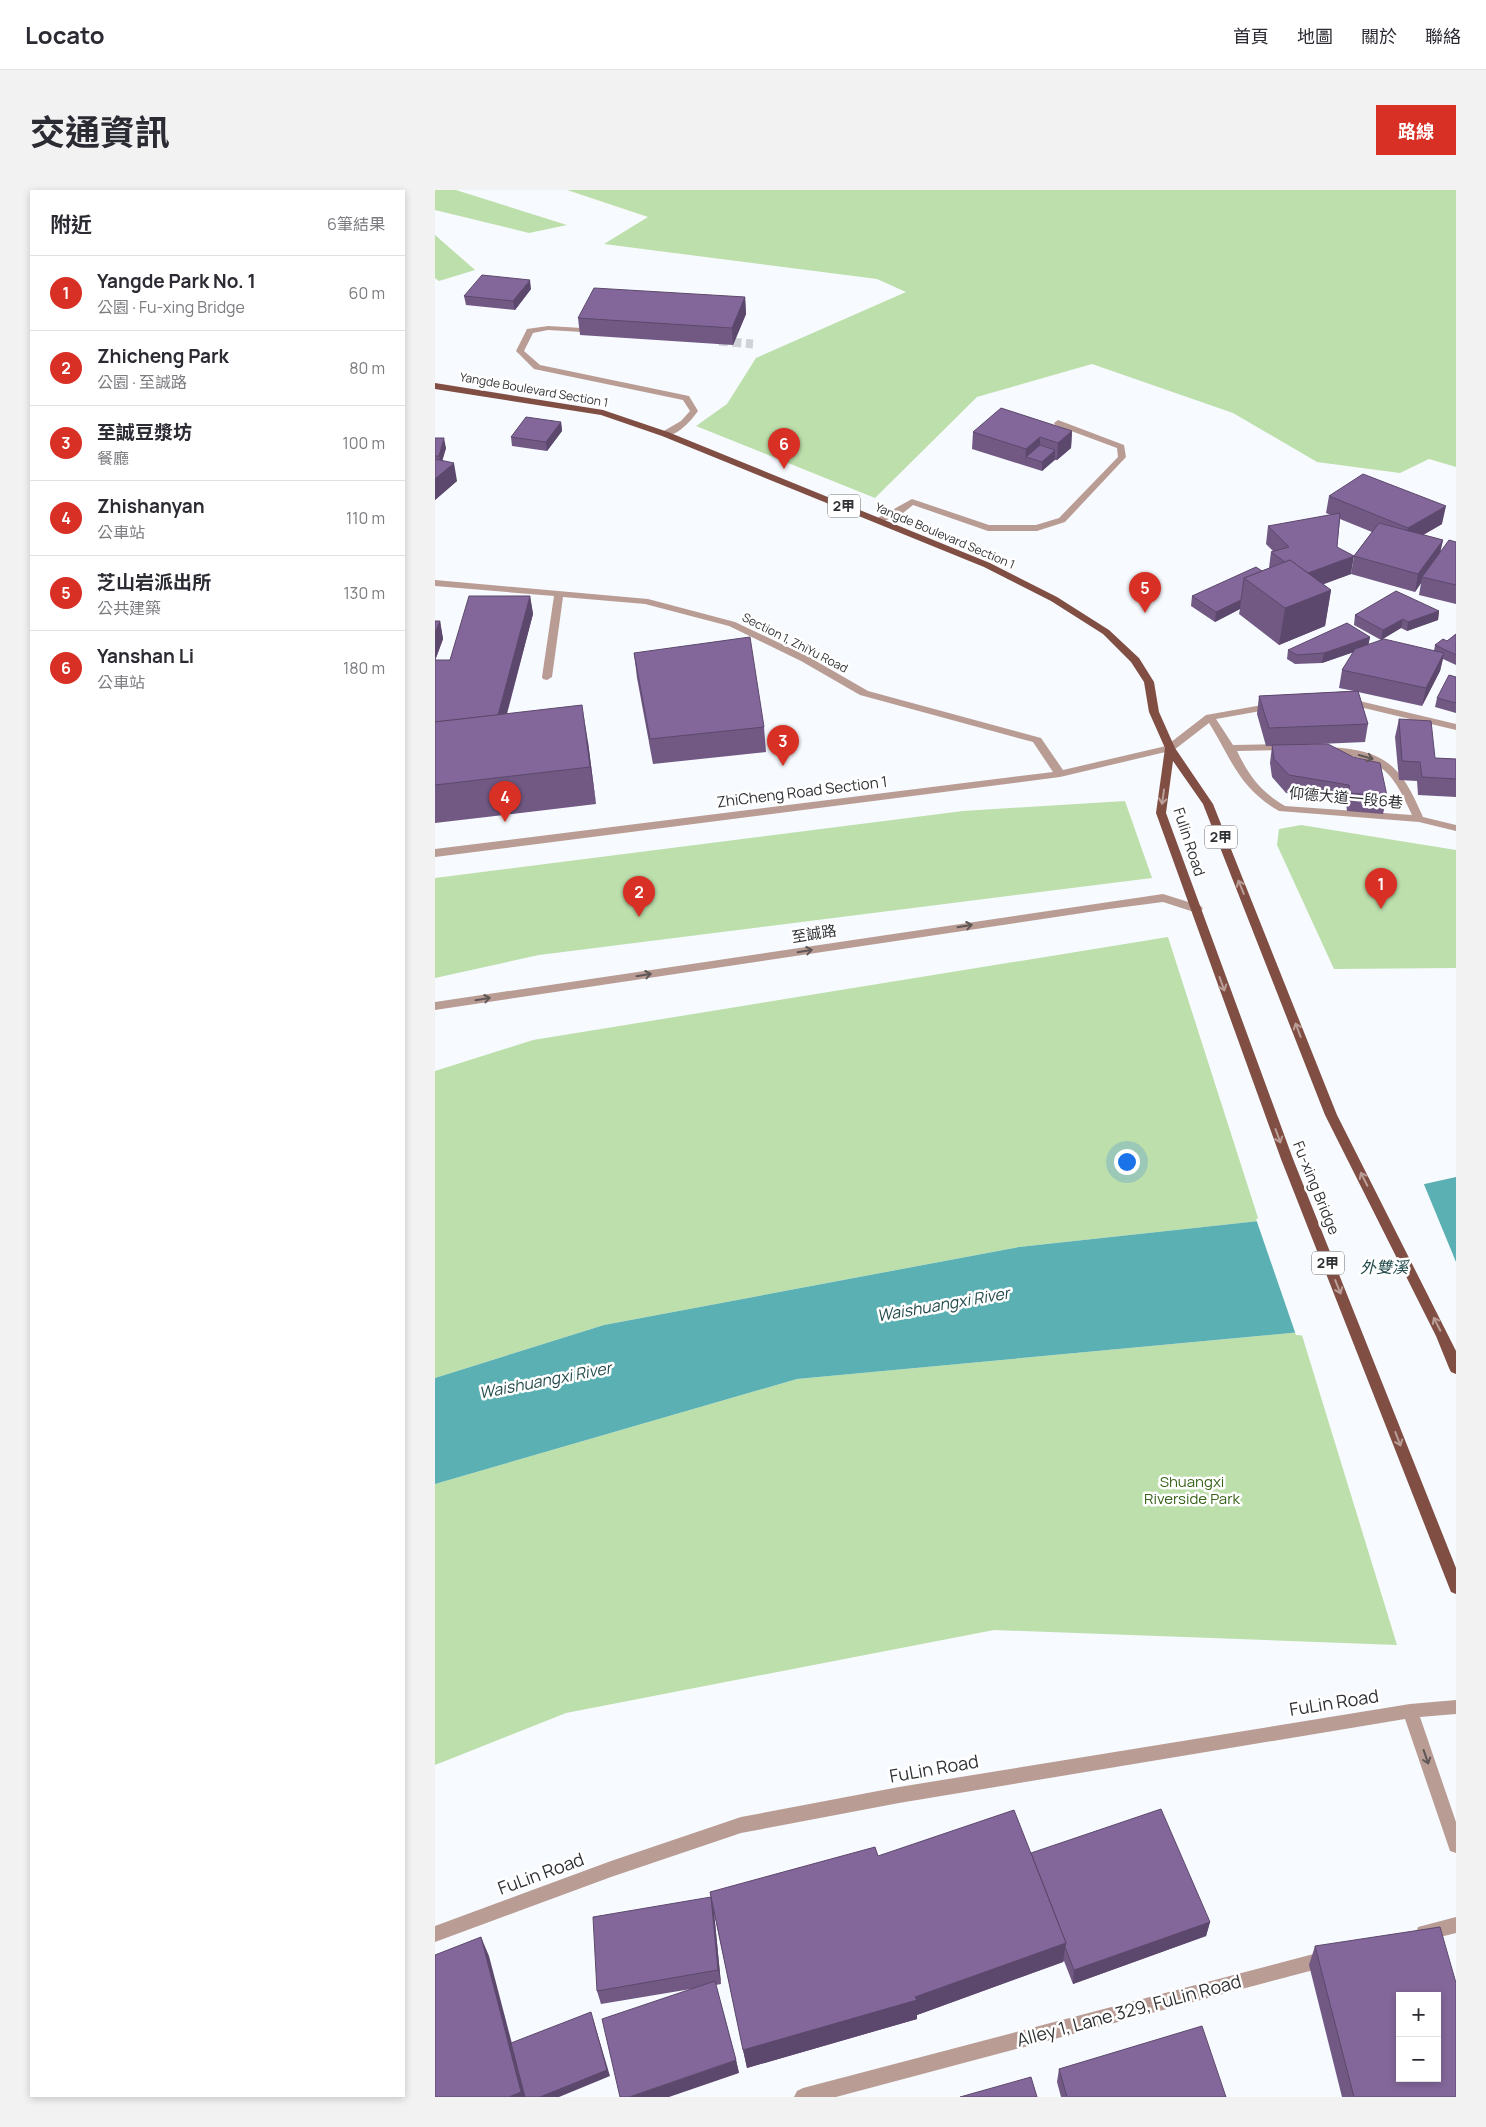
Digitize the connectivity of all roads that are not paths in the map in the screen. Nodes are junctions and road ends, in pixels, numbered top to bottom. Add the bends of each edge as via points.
1 (582, 330) edge
2 (435, 386) edge
3 (1058, 423) dead end
4 (665, 434) junction
5 (879, 520) junction
6 (435, 583) edge
7 (559, 593) junction
8 (547, 677) dead end
9 (1333, 701) edge
10 (1285, 704) edge
11 (1210, 717) junction
12 (1456, 727) edge
13 (1297, 747) edge
14 (1170, 748) junction
15 (1230, 748) junction
16 (1315, 749) edge
17 (1060, 774) junction
18 (1419, 819) junction
19 (1456, 828) edge
20 (435, 853) edge
21 (1197, 909) junction
22 (1206, 938) joint
23 (435, 1006) edge
24 (1456, 1368) edge
25 (1456, 1587) edge
26 (1456, 1706) edge
27 (1409, 1711) junction
28 (1456, 1845) edge
29 (1456, 1925) edge
30 (435, 1934) edge
31 (1405, 1938) edge
32 (1338, 1955) edge
33 (803, 2097) edge

1 - 4 street via 548,328 530,331 520,351 537,367 686,398 694,411 684,423
2 - 4 main road, Yangde Boulevard Section 1 / 2甲 via 603,413
3 - 5 street via 1121,447 1122,457 1062,520 1037,528 988,528 912,502
4 - 5 main road, Yangde Boulevard Section 1 / 2甲
5 - 14 main road, Yangde Boulevard Section 1 / 2甲 via 987,565 1054,599 1106,632 1135,660 1149,682 1154,712
6 - 7 street, Section 1, ZhiYu Road
7 - 8 street
7 - 17 street, Section 1, ZhiYu Road via 645,601 732,624 805,659 864,693 1037,740
9 - 12 street
10 - 11 street
11 - 14 street
11 - 15 street, 仰德大道一段6巷
13 - 15 street
14 - 17 street, ZhiCheng Road Section 1
14 -> 21 main road, Fulin Road / 2甲 via 1161,813
24 -> 14 main road, Fulin Road / 2甲 via 1331,1114 1208,804
15 - 18 street, 仰德大道一段6巷 via 1242,773 1253,786 1264,798 1283,809
16 -> 18 street via 1351,752 1381,761 1404,788
17 - 20 street, ZhiCheng Road Section 1
18 - 19 street, 仰德大道一段6巷
21 - 22 main road, Fulin Road / 2甲
23 -> 21 street, 至誠路 via 1109,904 1163,898
22 -> 25 main road, Fu-xing Bridge / 2甲 via 1287,1160
26 - 27 street, FuLin Road
27 -> 28 street
27 - 30 street, FuLin Road via 899,1795 741,1825
29 - 31 street
32 - 33 street, Alley 1, Lane 329, FuLin Road

